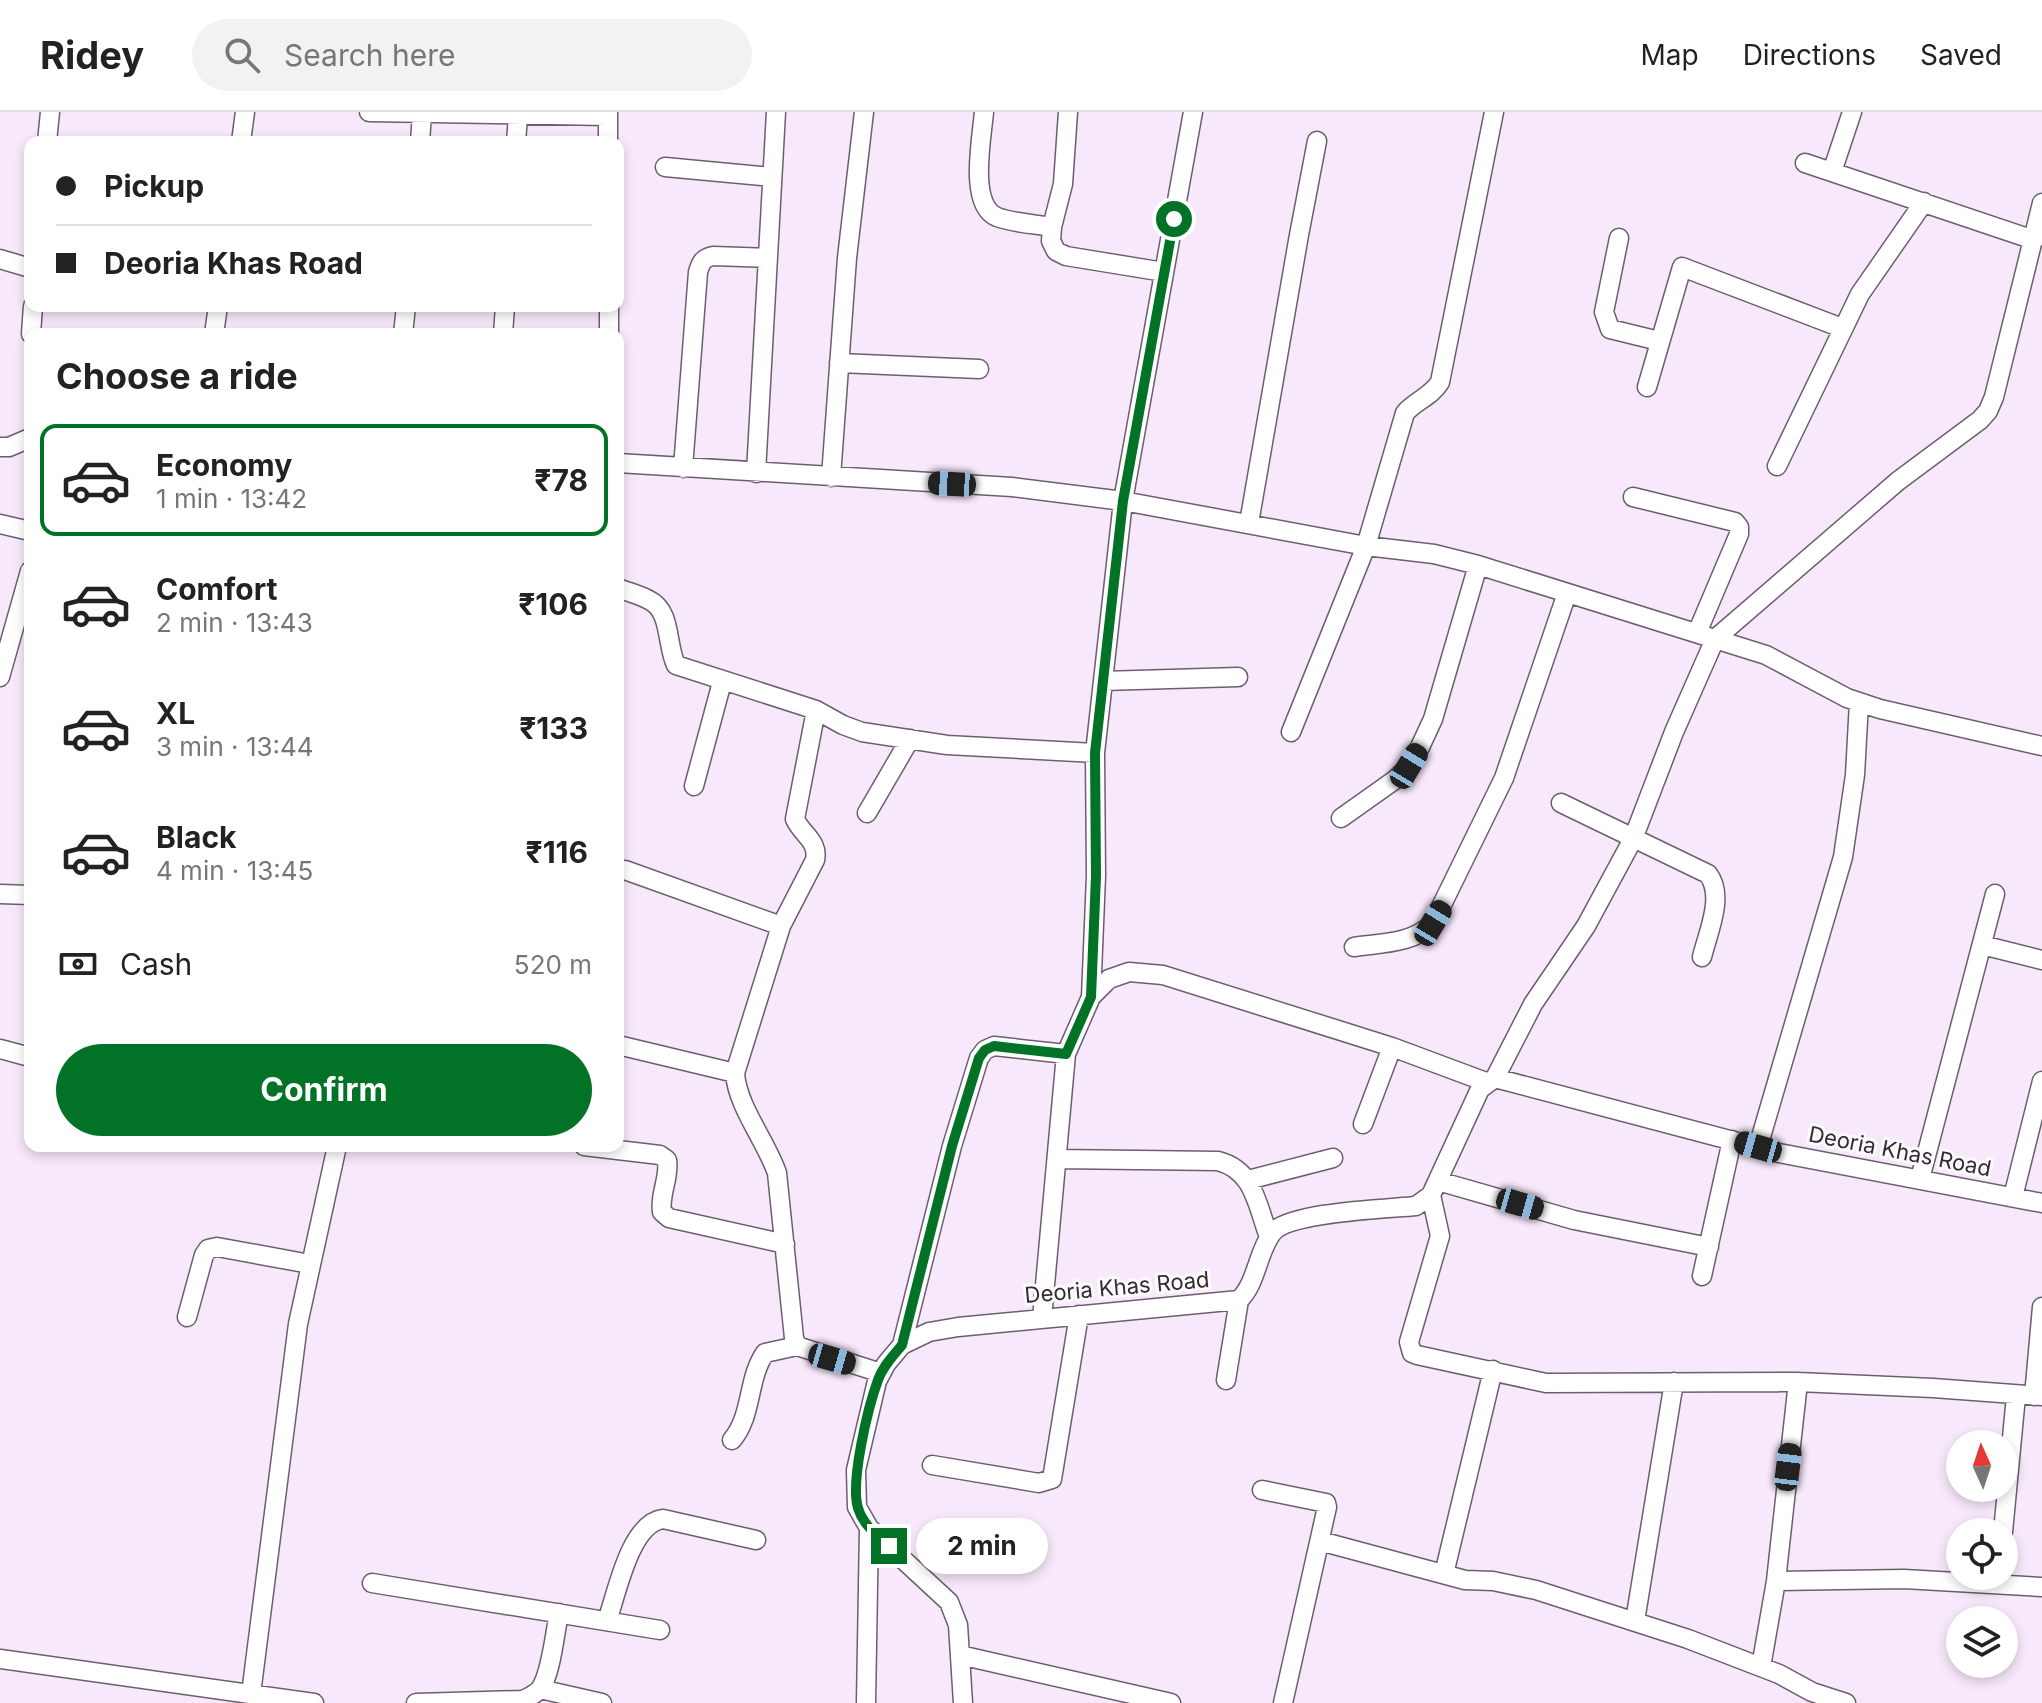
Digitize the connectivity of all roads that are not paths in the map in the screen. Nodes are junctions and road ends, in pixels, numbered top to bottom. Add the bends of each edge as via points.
1 (50, 112) edge
2 (245, 112) edge
3 (369, 112) edge
4 (776, 112) edge
5 (864, 112) edge
6 (984, 112) edge
7 (1068, 112) edge
8 (1193, 112) edge
9 (1494, 112) edge
10 (1852, 112) edge
11 (422, 114) junction
12 (608, 114) edge
13 (518, 116) junction
14 (48, 136) edge
15 (242, 136) edge
16 (420, 136) edge
17 (516, 136) edge
18 (608, 136) edge
19 (1317, 141) dead end
20 (1805, 163) dead end
21 (665, 167) dead end
22 (1832, 172) junction
23 (772, 177) junction
24 (1924, 202) junction
25 (2042, 203) edge
26 (1052, 227) junction
27 (1619, 238) dead end
28 (2034, 240) junction
29 (768, 258) junction
30 (0, 259) edge
31 (24, 266) edge
32 (1164, 272) junction
33 (1842, 328) junction
34 (1659, 341) junction
35 (839, 363) junction
36 (979, 369) dead end
37 (1647, 387) dead end
38 (24, 441) edge
39 (0, 447) edge
40 (624, 463) edge
41 (1777, 466) dead end
42 (683, 468) junction
43 (756, 473) junction
44 (831, 477) junction
45 (1633, 497) dead end
46 (1123, 501) junction
47 (1249, 523) junction
48 (0, 524) edge
49 (24, 530) edge
50 (1366, 546) junction
51 (1478, 565) junction
52 (24, 588) edge
53 (624, 590) edge
54 (1567, 593) junction
55 (1706, 636) junction
56 (6, 637) edge
57 (0, 677) edge
58 (1238, 677) dead end
59 (1103, 681) junction
60 (722, 682) junction
61 (1859, 702) junction
62 (816, 710) junction
63 (1291, 732) dead end
64 (910, 739) junction
65 (2042, 746) edge
66 (1095, 753) junction
67 (694, 786) dead end
68 (1561, 803) dead end
69 (867, 813) dead end
70 (1341, 818) dead end
71 (1633, 839) junction
72 (625, 870) dead end
73 (0, 894) edge
74 (1995, 894) dead end
75 (24, 895) edge
76 (781, 926) junction
77 (1982, 945) junction
78 (1354, 947) dead end
79 (1702, 957) dead end
80 (2042, 960) edge
81 (1091, 997) junction
82 (624, 1046) edge
83 (1392, 1047) junction
84 (0, 1049) edge
85 (1066, 1054) junction
86 (24, 1055) edge
87 (735, 1073) junction
88 (1490, 1080) junction
89 (2042, 1081) edge
90 (1363, 1124) dead end
91 (1732, 1140) junction
92 (1758, 1147) junction
93 (624, 1151) edge
94 (336, 1152) edge
95 (1333, 1158) dead end
96 (1057, 1159) junction
97 (1920, 1179) junction
98 (1248, 1180) junction
99 (1434, 1188) junction
100 (2013, 1197) junction
101 (2042, 1203) edge
102 (1269, 1237) junction
103 (785, 1244) junction
104 (1709, 1247) junction
105 (310, 1264) junction
106 (1702, 1276) dead end
107 (1239, 1300) junction
108 (2042, 1307) edge
109 (1079, 1315) junction
110 (187, 1317) dead end
111 (1042, 1318) junction
112 (902, 1345) junction
113 (797, 1346) junction
114 (1493, 1370) junction
115 (881, 1373) junction
116 (1226, 1380) dead end
117 (1674, 1382) junction
118 (1798, 1382) junction
119 (2031, 1396) edge
120 (732, 1440) dead end
121 (932, 1465) dead end
122 (1262, 1490) dead end
123 (2006, 1518) edge
124 (869, 1528) junction
125 (756, 1540) dead end
126 (1320, 1541) junction
127 (1444, 1574) junction
128 (1946, 1579) edge
129 (1776, 1581) junction
130 (372, 1583) dead end
131 (2018, 1583) edge
132 (2042, 1587) edge
133 (559, 1613) junction
134 (607, 1621) junction
135 (1635, 1621) junction
136 (660, 1630) dead end
137 (960, 1655) junction
138 (0, 1659) edge
139 (1761, 1667) junction
140 (1796, 1684) junction
141 (540, 1689) junction
142 (251, 1694) junction
143 (314, 1703) edge
144 (416, 1703) edge
145 (602, 1703) edge
146 (866, 1703) edge
147 (963, 1703) edge
148 (1171, 1703) edge
149 (1283, 1703) edge
150 (1792, 1703) edge
151 (1846, 1703) edge

1 - 14 street
2 - 15 street
3 - 11 street
4 - 23 street
5 - 35 street
6 - 26 street via 979,185 987,212
7 - 26 street via 1063,184
8 - 32 street
9 - 50 street via 1443,370 1434,392 1405,413
10 - 22 street
11 - 13 street
11 - 16 street
12 - 13 street
12 - 18 street
13 - 17 street
19 - 47 street
20 - 22 street
21 - 23 street
22 - 24 street
23 - 29 street
24 - 28 street
24 - 33 street
25 - 28 street
26 - 32 street via 1051,241 1066,256
27 - 34 street via 1606,321 1610,329
28 - 55 street via 1988,411
29 - 42 street via 713,256 700,263
29 - 43 street
30 - 31 street
32 - 46 street
33 - 34 street via 1685,266 1679,269
33 - 41 street
34 - 37 street
35 - 36 street
35 - 44 street
38 - 39 street
40 - 42 street
42 - 43 street
43 - 44 street
44 - 46 street via 1012,487
45 - 55 street via 1739,527
46 - 47 street
46 - 59 street
47 - 50 street
48 - 49 street
50 - 51 street
50 - 63 street
51 - 54 street
51 - 70 street via 1420,747 1396,779
52 - 56 street
53 - 60 street via 659,606 676,665
54 - 55 street
54 - 78 street via 1504,778 1433,923 1412,938
55 - 61 street via 1766,655
55 - 71 street
56 - 57 street
58 - 59 street
59 - 66 street
60 - 62 street
60 - 67 street
61 - 65 street
61 - 92 street via 1843,857
62 - 64 street via 862,732
62 - 76 street via 795,819 817,850
64 - 66 street
64 - 69 street
66 - 81 street
68 - 71 street
71 - 79 street via 1708,874 1715,883
71 - 88 street
72 - 76 street
73 - 75 street
74 - 77 street
76 - 87 street
77 - 80 street
77 - 97 street
81 - 83 street, Deoria Khas Road via 1109,979 1129,972 1163,975
81 - 85 street
82 - 87 street
83 - 88 street, Deoria Khas Road
83 - 90 street
84 - 86 street
85 - 96 street
85 - 112 street via 994,1046 979,1058
87 - 103 street via 739,1093 777,1173
88 - 91 street, Deoria Khas Road
88 - 99 street via 1480,1089
89 - 100 street
91 - 92 street, Deoria Khas Road
91 - 104 street
92 - 97 street, Deoria Khas Road
93 - 103 street via 667,1160 660,1203 669,1218
94 - 105 street
95 - 98 street
96 - 98 street via 1218,1161 1239,1169
96 - 111 street
97 - 100 street, Deoria Khas Road
98 - 102 street
99 - 102 street via 1416,1206 1292,1220
99 - 104 street
99 - 114 street via 1440,1236 1409,1349
100 - 101 street, Deoria Khas Road
102 - 107 street, Deoria Khas Road
103 - 113 street
104 - 106 street
105 - 110 street via 208,1249
105 - 142 street
107 - 109 street, Deoria Khas Road
107 - 116 street
108 - 119 street
109 - 111 street, Deoria Khas Road
109 - 121 street via 1052,1479 1039,1483
111 - 112 street, Deoria Khas Road via 944,1329
112 - 115 street
113 - 115 street
113 - 120 street via 765,1353 758,1363 743,1424
114 - 117 street via 1546,1383
114 - 127 street
115 - 124 street via 856,1470 857,1507
117 - 118 street
117 - 135 street
118 - 119 street
118 - 129 street
119 - 123 street
122 - 126 street via 1326,1503
124 - 137 street via 949,1602 958,1625
124 - 146 street
125 - 134 street via 653,1520 632,1547
126 - 127 street
126 - 149 street
127 - 135 street via 1536,1590
128 - 129 street
129 - 139 street
130 - 133 street
131 - 132 street
133 - 134 street
133 - 141 street
134 - 136 street
135 - 139 street
137 - 147 street
137 - 148 street
138 - 142 street
139 - 140 street
140 - 150 street
140 - 151 street
141 - 144 street via 523,1700
141 - 145 street
142 - 143 street

